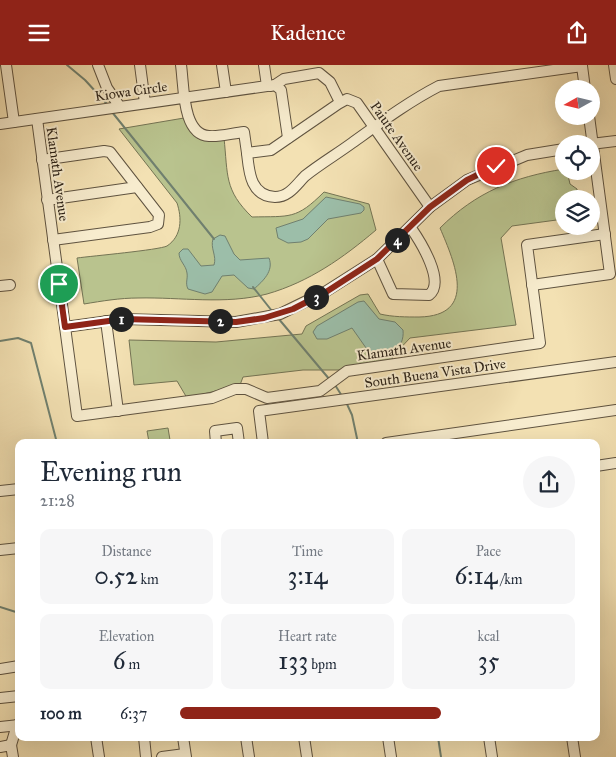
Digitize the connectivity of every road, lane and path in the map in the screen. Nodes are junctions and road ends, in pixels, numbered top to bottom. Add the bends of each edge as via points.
1 (6, 65) edge
2 (98, 65) edge
3 (140, 65) edge
4 (181, 65) edge
5 (222, 65) edge
6 (264, 65) edge
7 (614, 65) edge
8 (616, 79) edge
9 (584, 80) edge
10 (271, 86) junction
11 (226, 92) junction
12 (186, 97) junction
13 (145, 103) junction
14 (340, 103) junction
15 (113, 108) junction
16 (37, 119) junction
17 (14, 122) junction
18 (0, 124) edge
19 (374, 127) junction
20 (288, 138) junction
21 (616, 141) edge
22 (600, 143) edge
23 (555, 150) edge
24 (247, 153) junction
25 (42, 160) junction
26 (597, 180) edge
27 (138, 187) junction
28 (47, 200) junction
29 (430, 207) junction
30 (410, 228) junction
31 (605, 234) junction
32 (53, 241) junction
33 (377, 259) junction
34 (532, 285) junction
35 (106, 321) junction
36 (65, 327) junction
37 (616, 362) edge
38 (616, 410) edge
39 (118, 411) junction
40 (215, 439) edge
41 (238, 439) edge
42 (262, 439) edge
43 (414, 439) edge
44 (616, 463) edge
45 (600, 465) edge
46 (15, 489) edge
47 (0, 491) edge
48 (15, 548) edge
49 (0, 550) edge
50 (15, 667) edge
51 (0, 669) edge
52 (15, 696) edge
53 (0, 698) edge
54 (15, 725) edge
55 (0, 727) edge
56 (15, 735) edge
57 (97, 741) edge
58 (144, 741) edge
59 (184, 741) edge
60 (247, 741) edge
61 (305, 741) edge
62 (389, 741) edge
63 (490, 741) edge
64 (573, 741) edge
65 (12, 745) junction
66 (0, 747) edge
67 (186, 755) edge
68 (13, 757) edge
69 (99, 757) edge
70 (146, 757) edge
71 (162, 757) edge
72 (249, 757) edge
73 (307, 757) edge
74 (391, 757) edge
75 (492, 757) edge
76 (575, 757) edge

1 - 17 street
2 - 15 street
3 - 13 street
4 - 12 street
5 - 11 street
6 - 10 street
7 - 8 street
9 - 19 street via 582,66 439,87 419,96
10 - 11 street, Kiowa Circle
10 - 14 street, Kiowa Circle via 284,79 319,73 330,82
10 - 20 street via 281,90
11 - 12 street, Kiowa Circle
12 - 13 street, Kiowa Circle
12 - 24 street via 189,123 197,133 208,136 244,132
13 - 15 street, Kiowa Circle
14 - 19 street, Paiute Avenue via 347,99 357,103
14 - 20 street
15 - 16 street, Kiowa Circle
16 - 17 street, Kiowa Circle
16 - 25 street, Klamath Avenue
17 - 18 street, Kiowa Circle
19 - 24 street via 305,176 285,195 265,195 256,189 251,180
19 - 29 street, Paiute Avenue
20 - 24 street via 271,150
21 - 22 street
23 - 29 street via 527,155 496,166 467,180
25 - 27 street via 104,151 110,153
25 - 28 street, Klamath Avenue
26 - 31 street
27 - 28 street
27 - 32 street via 159,215 158,223 150,227
28 - 32 street, Klamath Avenue
29 - 30 street
30 - 33 street
30 - 33 street via 428,255 434,291 429,295 393,294
31 - 34 street via 610,274
31 - 34 street via 526,245
32 - 36 street, Klamath Avenue
33 - 35 street via 326,292 274,315 236,322
34 - 39 street, Klamath Avenue via 540,343 347,371 320,391 267,398 246,389 235,389 212,398
35 - 36 street
35 - 39 street
36 - 39 street, Klamath Avenue via 77,416
37 - 42 street, South Buena Vista Drive via 259,411
38 - 43 street
40 - 41 street via 214,431 237,428
44 - 45 street
46 - 47 street
48 - 49 street
50 - 51 street
52 - 53 street
54 - 55 street
56 - 65 street
57 - 69 street
58 - 70 street
59 - 67 street
60 - 72 street
61 - 73 street
62 - 74 street
63 - 75 street
64 - 76 street
65 - 66 street
65 - 68 street
67 - 71 street

